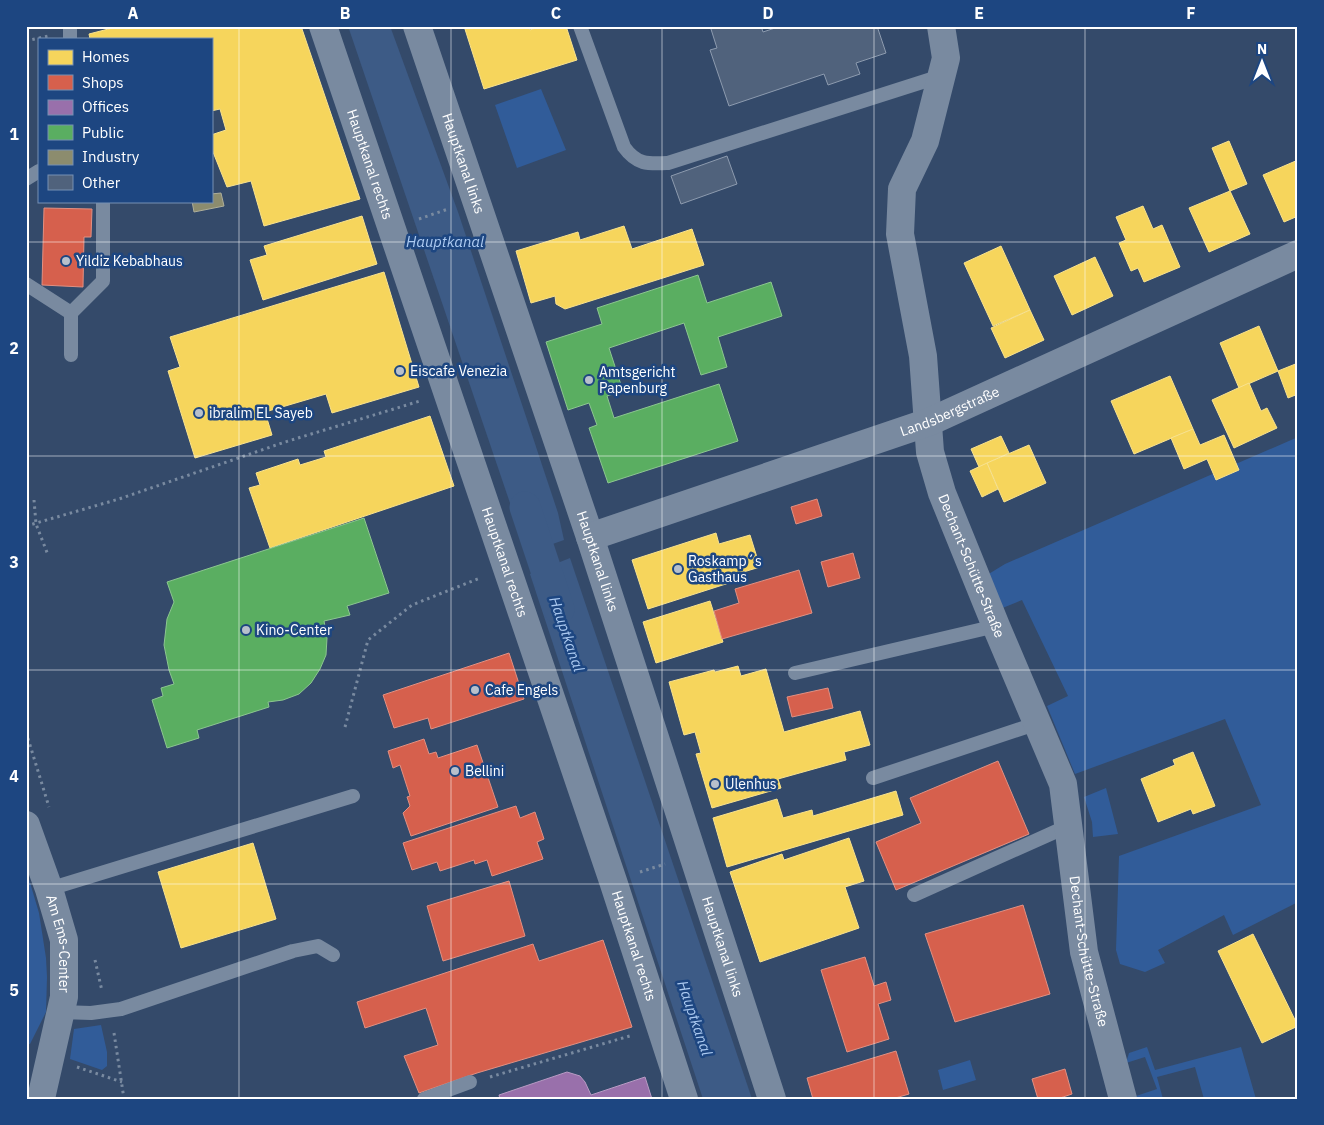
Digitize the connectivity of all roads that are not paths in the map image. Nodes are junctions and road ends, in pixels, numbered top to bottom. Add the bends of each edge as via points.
1 (323, 26) edge
2 (417, 26) edge
3 (580, 26) edge
4 (941, 26) edge
5 (941, 76) junction
6 (38, 172) edge
7 (26, 178) edge
8 (103, 202) edge
9 (1298, 254) edge
10 (26, 284) edge
11 (71, 313) junction
12 (71, 355) dead end
13 (929, 422) junction
14 (590, 537) junction
15 (996, 626) junction
16 (795, 673) dead end
17 (1038, 724) junction
18 (873, 778) dead end
19 (353, 796) dead end
20 (26, 825) edge
21 (1068, 826) junction
22 (49, 889) junction
23 (914, 895) dead end
24 (333, 955) dead end
25 (60, 1012) junction
26 (470, 1082) road end
27 (39, 1094) edge
28 (424, 1099) edge
29 (684, 1099) edge
30 (772, 1099) edge
31 (1123, 1099) edge

1 - 29 street, Hauptkanal rechts
2 - 14 street, Hauptkanal links
3 - 5 lane via 624,147 631,157 650,164 668,163
4 - 5 street, Dechant-Schütte-Straße via 946,58
5 - 13 street, Dechant-Schütte-Straße via 925,141 902,189 900,234 923,356
6 - 7 lane
8 - 11 lane via 103,281
9 - 13 street, Landsbergstraße
10 - 11 lane
11 - 12 lane
13 - 14 street, Landsbergstraße
13 - 15 street, Dechant-Schütte-Straße via 930,452 942,492
14 - 30 street, Hauptkanal links
15 - 16 lane
15 - 17 street, Dechant-Schütte-Straße
17 - 18 lane
17 - 21 street, Dechant-Schütte-Straße via 1063,784
19 - 22 lane
20 - 22 street, Am Ems-Center
21 - 23 lane
21 - 31 street, Dechant-Schütte-Straße via 1084,952
22 - 25 street, Am Ems-Center via 64,940 64,997
24 - 25 lane via 318,946 293,951 120,1009 91,1013
25 - 27 street, Am Ems-Center
26 - 28 lane

